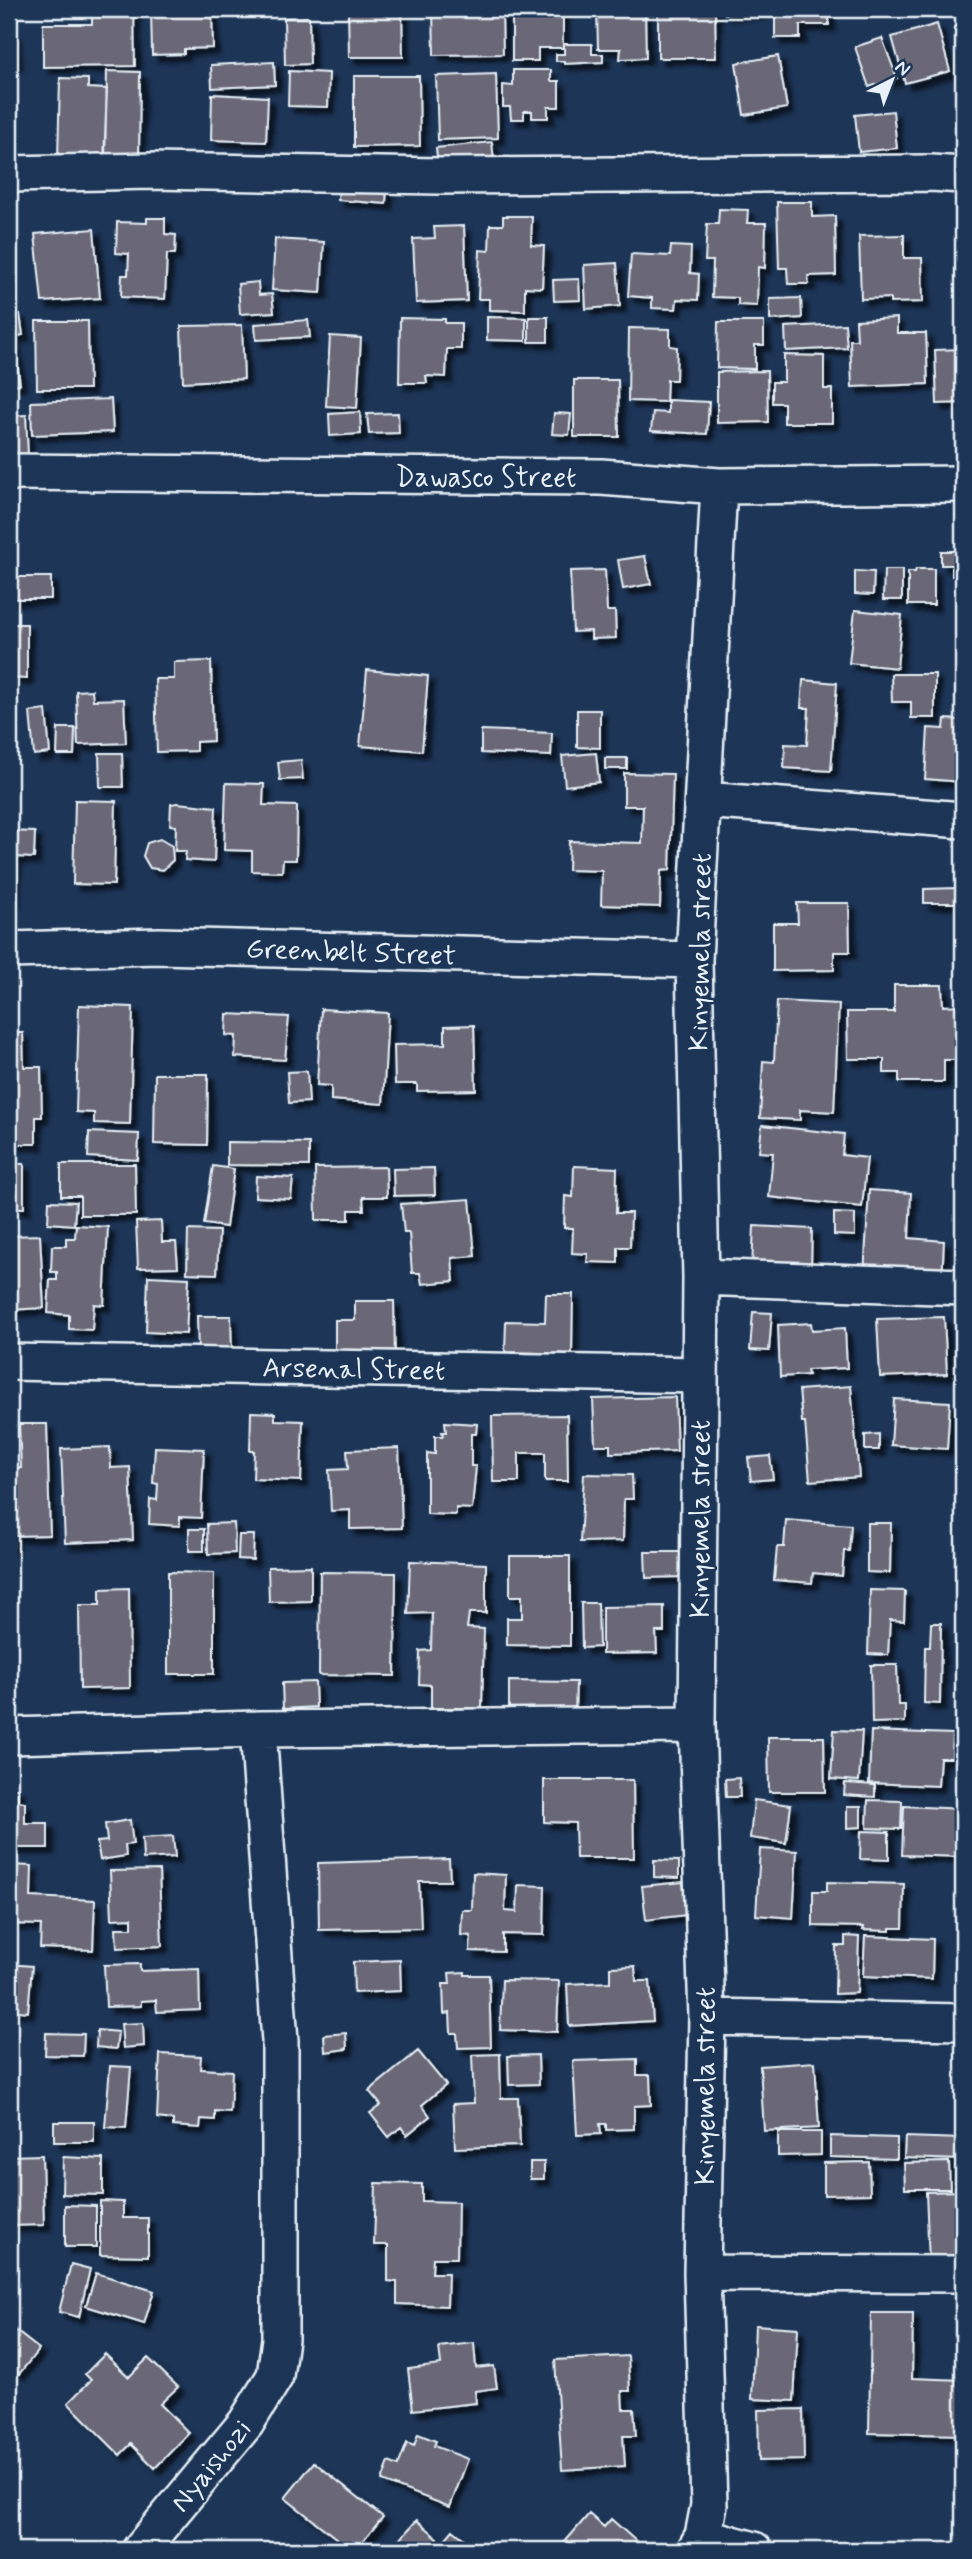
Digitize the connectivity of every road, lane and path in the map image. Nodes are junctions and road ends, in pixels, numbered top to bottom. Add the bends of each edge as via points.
1 (9, 174) edge
2 (963, 175) edge
3 (9, 472) edge
4 (963, 484) edge
5 (719, 486) junction
6 (703, 800) junction
7 (963, 820) edge
8 (9, 950) edge
9 (694, 960) junction
10 (701, 1277) junction
11 (963, 1287) edge
12 (9, 1362) edge
13 (700, 1376) junction
14 (697, 1726) junction
15 (258, 1729) junction
16 (9, 1736) edge
17 (706, 2017) junction
18 (963, 2022) edge
19 (702, 2273) junction
20 (963, 2274) edge
21 (699, 2543) edge
22 (140, 2550) edge
23 (754, 2550) edge

1 - 2 street
3 - 5 street, Dawasco Street via 601,477
4 - 5 street, Dawasco Street
5 - 6 street, Kinyemela street
6 - 7 street
6 - 9 street, Kinyemela street
8 - 9 street, Greenbelt Street via 159,946
9 - 10 street, Kinyemela street
10 - 11 street
10 - 13 street, Kinyemela street
12 - 13 street, Arsenal Street
13 - 14 street, Kinyemela street
14 - 15 street
14 - 17 street, Kinyemela street
15 - 16 street
15 - 22 street, Nyaishozi via 280,2041 280,2339 275,2376 246,2423
17 - 18 street
17 - 19 street, Kinyemela street
19 - 20 street
19 - 21 street, Kinyemela street via 709,2505
21 - 23 street

